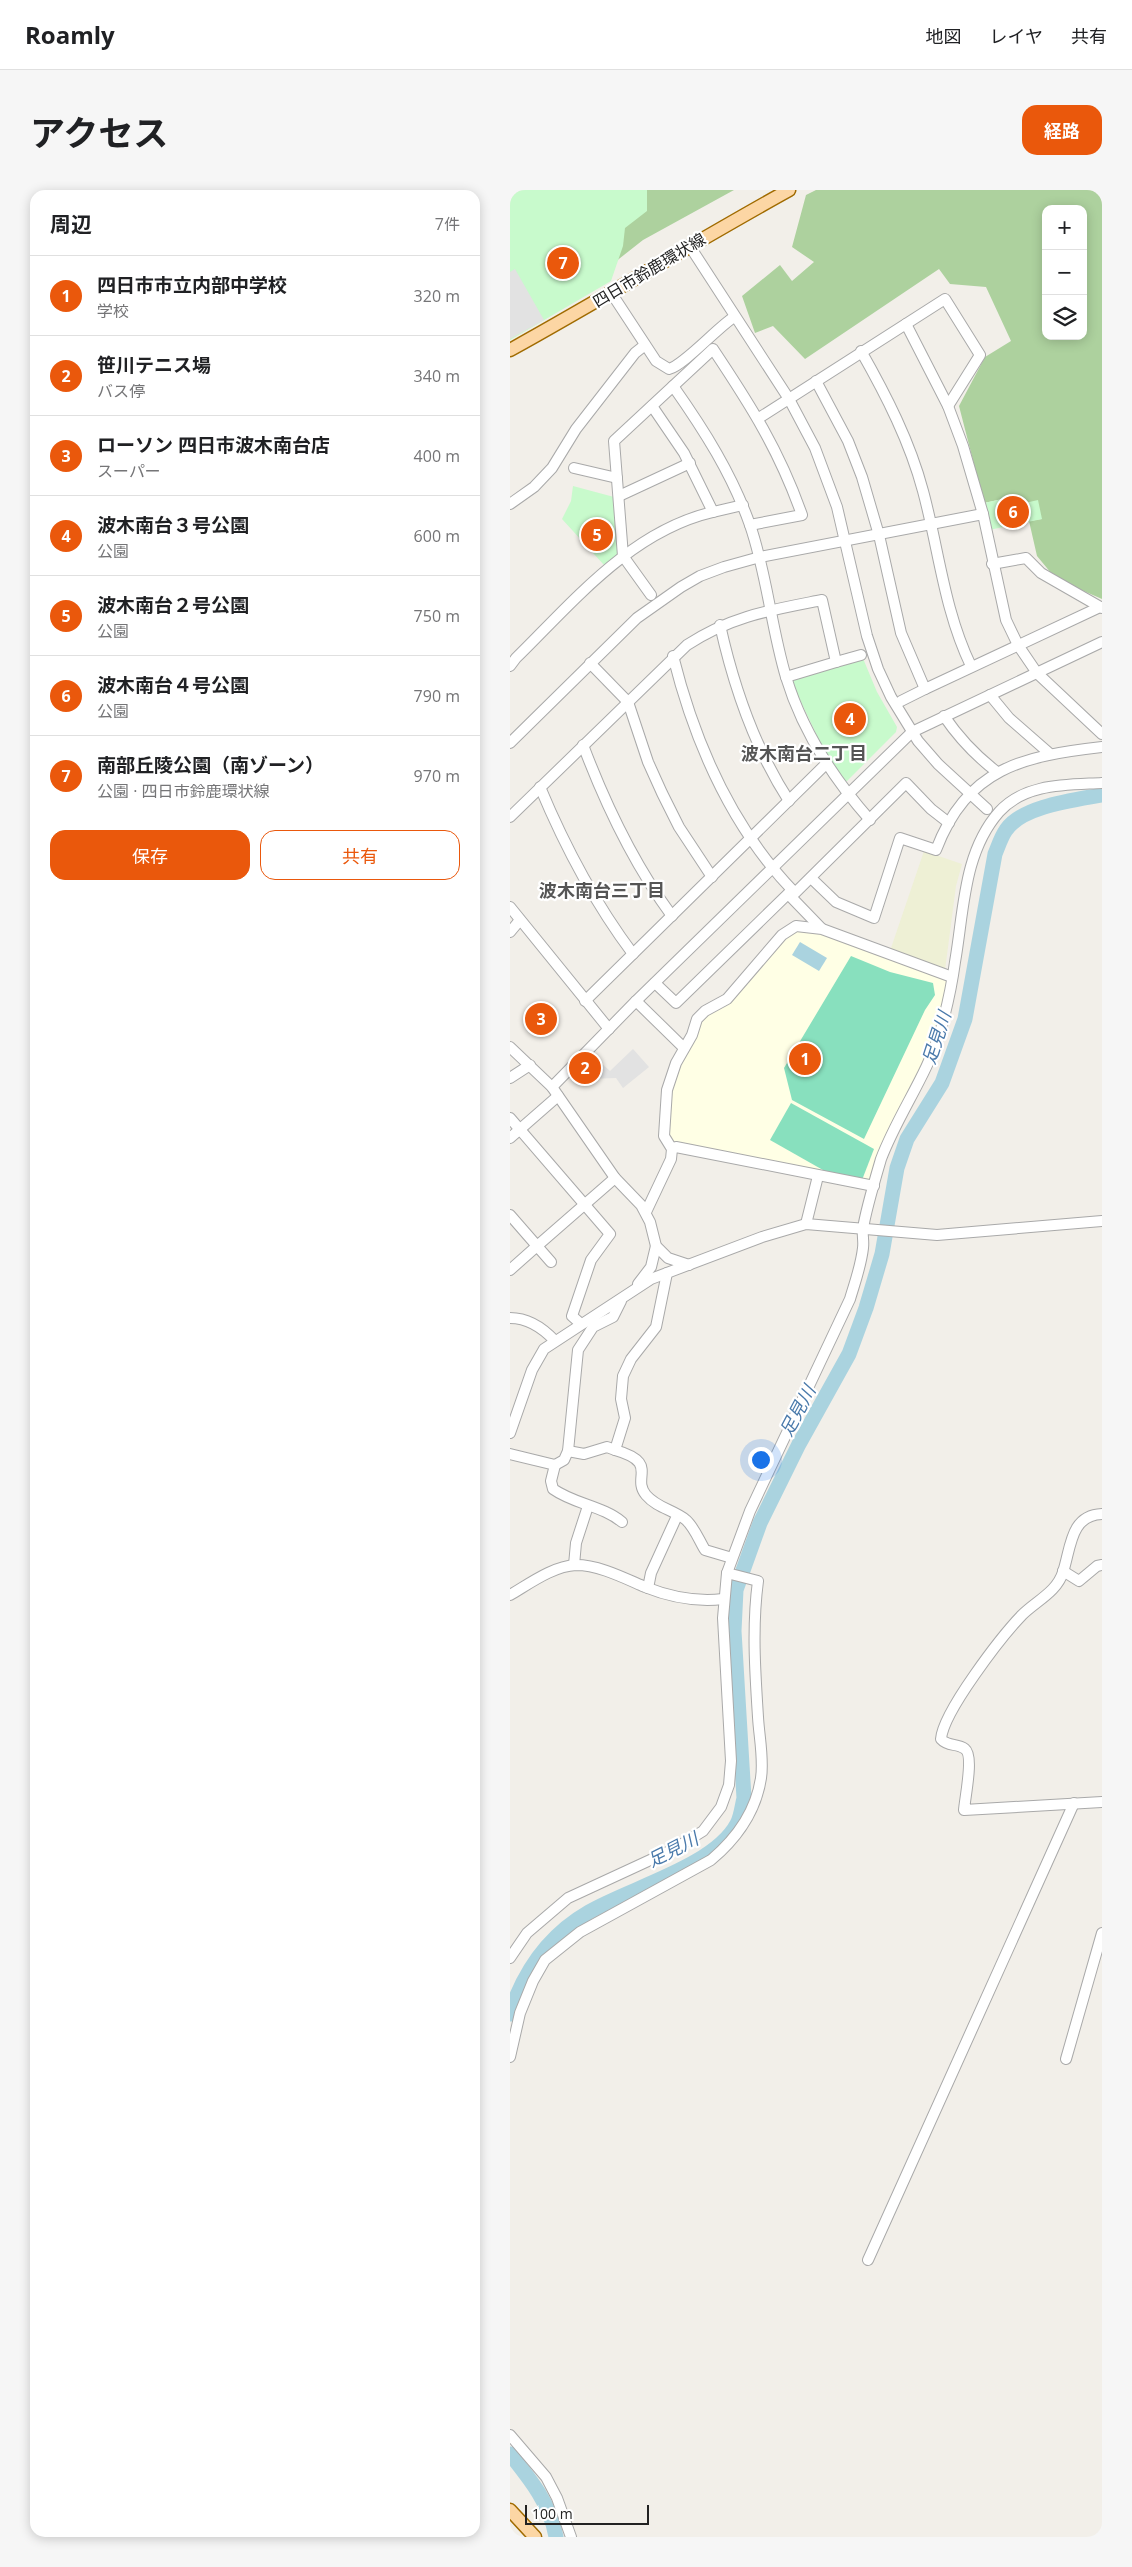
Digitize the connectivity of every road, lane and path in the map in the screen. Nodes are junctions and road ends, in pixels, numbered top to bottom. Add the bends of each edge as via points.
1 (789, 190) edge
2 (689, 245) junction
3 (612, 294) junction
4 (734, 317) junction
5 (906, 324) junction
6 (646, 345) junction
7 (510, 350) edge
8 (861, 352) junction
9 (816, 381) junction
10 (673, 386) junction
11 (789, 398) junction
12 (652, 406) junction
13 (948, 406) junction
14 (759, 418) junction
15 (690, 463) junction
16 (574, 468) dead end
17 (617, 478) junction
18 (619, 496) junction
19 (510, 504) edge
20 (742, 505) junction
21 (713, 512) junction
22 (983, 514) junction
23 (932, 524) junction
24 (750, 525) junction
25 (879, 534) junction
26 (846, 541) junction
27 (623, 556) junction
28 (760, 557) junction
29 (992, 564) junction
30 (651, 595) dead end
31 (1101, 608) edge
32 (770, 610) junction
33 (720, 625) junction
34 (1102, 642) edge
35 (1018, 644) junction
36 (861, 655) dead end
37 (673, 656) junction
38 (836, 662) junction
39 (590, 663) junction
40 (510, 666) edge
41 (972, 666) junction
42 (1037, 673) junction
43 (786, 677) junction
44 (925, 689) junction
45 (990, 695) junction
46 (901, 701) dead end
47 (628, 702) junction
48 (944, 716) junction
49 (912, 732) junction
50 (1102, 734) edge
51 (510, 743) edge
52 (584, 745) junction
53 (1102, 746) edge
54 (1049, 753) junction
55 (826, 764) junction
56 (997, 772) junction
57 (1102, 783) edge
58 (540, 787) junction
59 (970, 794) junction
60 (848, 795) junction
61 (789, 801) junction
62 (988, 809) dead end
63 (510, 817) edge
64 (870, 820) junction
65 (948, 823) junction
66 (751, 838) junction
67 (774, 868) junction
68 (712, 877) junction
69 (811, 878) junction
70 (792, 894) junction
71 (510, 907) edge
72 (672, 916) junction
73 (520, 920) junction
74 (822, 929) junction
75 (510, 932) edge
76 (633, 954) junction
77 (952, 977) junction
78 (655, 983) junction
79 (585, 1000) junction
80 (636, 1001) junction
81 (609, 1029) junction
82 (510, 1047) edge
83 (684, 1048) junction
84 (530, 1064) junction
85 (510, 1078) edge
86 (552, 1087) junction
87 (558, 1096) junction
88 (510, 1118) edge
89 (520, 1130) junction
90 (510, 1138) edge
91 (672, 1149) junction
92 (818, 1176) junction
93 (615, 1178) junction
94 (874, 1186) junction
95 (584, 1204) junction
96 (646, 1212) junction
97 (510, 1215) edge
98 (1102, 1221) edge
99 (806, 1224) junction
100 (864, 1230) junction
101 (537, 1246) junction
102 (656, 1246) junction
103 (552, 1262) dead end
104 (690, 1265) junction
105 (510, 1270) edge
106 (667, 1273) junction
107 (633, 1291) junction
108 (510, 1318) edge
109 (587, 1323) junction
110 (555, 1340) junction
111 (510, 1433) edge
112 (615, 1450) junction
113 (568, 1451) junction
114 (510, 1454) edge
115 (555, 1464) junction
116 (588, 1506) junction
117 (1102, 1514) edge
118 (677, 1516) junction
119 (622, 1522) dead end
120 (732, 1558) junction
121 (574, 1565) junction
122 (1102, 1565) edge
123 (1064, 1571) junction
124 (728, 1573) junction
125 (648, 1588) junction
126 (510, 1595) edge
127 (723, 1599) junction
128 (1102, 1802) edge
129 (1074, 1803) junction
130 (1102, 1933) edge
131 (510, 1958) edge
132 (510, 2057) edge
133 (1066, 2059) dead end
134 (868, 2260) dead end
135 (510, 2435) edge
136 (510, 2510) edge
137 (534, 2537) edge
138 (571, 2537) edge

1 - 2 main road, 四日市鈴鹿環状線
2 - 3 main road, 四日市鈴鹿環状線
2 - 4 street
3 - 6 street
3 - 7 main road, 四日市鈴鹿環状線
4 - 6 street via 674,368 660,365
4 - 11 street
5 - 8 street
5 - 13 street
5 - 13 street via 945,300 980,355
6 - 19 street via 635,353 576,429 552,468 534,487
8 - 9 street
8 - 23 street via 878,380 912,457
9 - 11 street
9 - 25 street via 856,459
10 - 12 street
10 - 14 street via 713,350
10 - 20 street via 717,450
11 - 14 street
11 - 26 street via 826,473
12 - 15 street
12 - 17 street via 614,441
13 - 22 street
14 - 24 street via 779,456 802,515
15 - 18 street
15 - 21 street
16 - 17 street
17 - 18 street
18 - 27 street
20 - 21 street
20 - 24 street
21 - 27 street via 672,527
22 - 23 street
22 - 29 street
23 - 25 street
23 - 41 street via 952,620
24 - 28 street
25 - 26 street
25 - 44 street via 900,633
26 - 28 street
26 - 49 street via 871,651 891,697
27 - 30 street
27 - 40 street
28 - 32 street
28 - 39 street via 700,576 665,597 637,618
29 - 31 street via 1026,558 1042,573
29 - 35 street via 1006,620
31 - 35 street
32 - 33 street
32 - 38 street via 822,600
32 - 43 street
33 - 37 street
33 - 61 street via 735,688 748,722
34 - 42 street
35 - 41 street
35 - 42 street
36 - 38 street
37 - 47 street
37 - 66 street via 703,751 725,797
38 - 43 street
39 - 47 street
39 - 51 street
41 - 44 street
42 - 45 street
42 - 50 street
43 - 55 street via 803,721
44 - 46 street
45 - 48 street
45 - 54 street via 1009,718
47 - 52 street
47 - 68 street via 662,793 679,827
48 - 49 street
48 - 56 street via 956,734
49 - 59 street via 938,764
49 - 60 street
52 - 58 street
52 - 72 street via 619,830
53 - 54 street
54 - 56 street
55 - 60 street
55 - 61 street
56 - 59 street
57 - 77 street via 1044,787 1029,792 1001,810 987,827 968,874
58 - 63 street
58 - 76 street via 586,885
59 - 62 street
59 - 65 street
60 - 64 street
60 - 67 street
61 - 66 street
64 - 65 street via 906,783
64 - 69 street
65 - 69 street via 936,850 900,838 874,918 836,902
66 - 67 street
66 - 68 street
67 - 70 street
67 - 78 street
68 - 72 street
69 - 70 street
70 - 74 street
70 - 78 street via 676,1003
71 - 73 street
72 - 76 street
73 - 75 street
73 - 79 street
74 - 77 street
74 - 83 street via 796,926 782,935 727,999 697,1019
76 - 79 street
77 - 94 street via 930,1061 899,1119
78 - 80 street
79 - 81 street
80 - 81 street
80 - 83 street
81 - 86 street
82 - 84 street
83 - 91 street via 667,1090 664,1136
84 - 85 street
84 - 86 street
86 - 87 street
87 - 89 street
87 - 93 street
88 - 89 street
89 - 90 street
89 - 95 street
91 - 92 street via 676,1147
91 - 96 street via 671,1159
92 - 94 street
92 - 99 street
93 - 95 street
93 - 96 street
94 - 100 street
95 - 101 street
95 - 109 street via 610,1234 591,1260 572,1316
96 - 102 street
97 - 101 street
98 - 100 street via 950,1234
99 - 100 street
99 - 104 street
100 - 120 street via 861,1263 850,1299 750,1511
101 - 103 street
101 - 105 street
102 - 104 street via 668,1258
102 - 107 street via 651,1267
104 - 106 street
106 - 107 street
106 - 112 street via 656,1327 631,1359 623,1376 620,1399 625,1418
107 - 109 street via 622,1300 613,1317
108 - 110 street via 525,1318
109 - 110 street
109 - 113 street via 576,1356
110 - 111 street via 540,1352
112 - 113 street via 607,1448 584,1454
112 - 118 street via 637,1460 642,1471 644,1493
113 - 115 street via 562,1463
114 - 115 street
115 - 116 street via 551,1481 553,1489
116 - 119 street via 614,1515
116 - 121 street via 576,1543
117 - 123 street via 1083,1519 1078,1526 1070,1540
118 - 120 street via 690,1524 704,1550
118 - 125 street
120 - 124 street
121 - 125 street via 594,1568
121 - 126 street via 551,1572
122 - 123 street via 1078,1581
123 - 129 street via 1059,1582 1022,1616 982,1666 954,1705 941,1730 940,1739 945,1744 964,1748 969,1754 964,1810
124 - 127 street
124 - 132 street via 758,1581 754,1611 755,1667 762,1777 753,1807 728,1846 711,1860 580,1932 545,1960 520,2013
125 - 127 street via 686,1598
127 - 131 street via 731,1761 730,1785 722,1807 703,1831 674,1849 593,1885 553,1909 523,1938
128 - 129 street
129 - 134 street
130 - 133 street
135 - 138 street via 546,2477
136 - 137 main road

